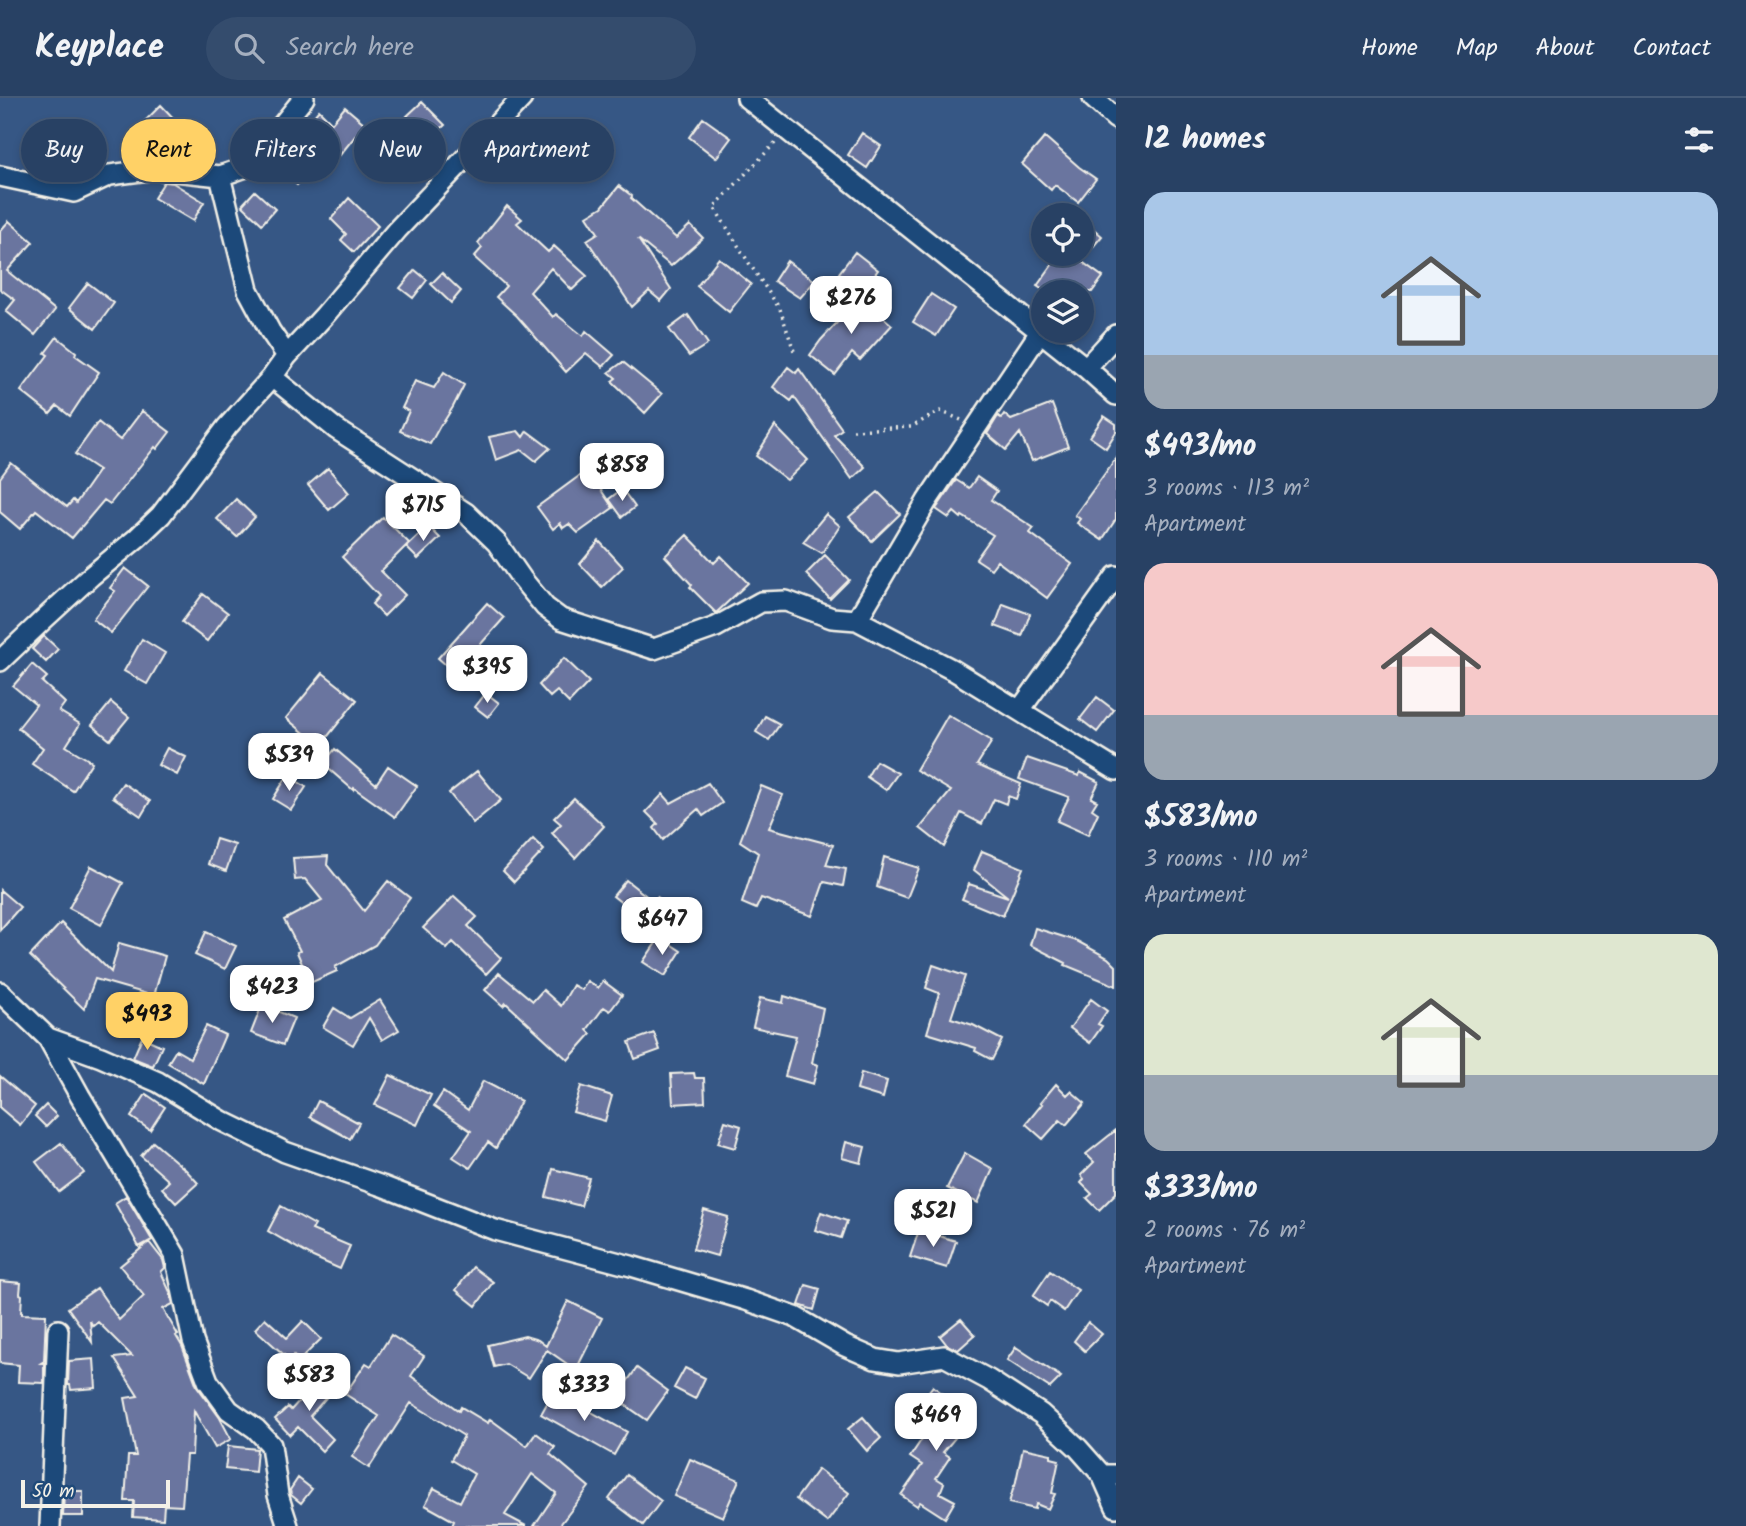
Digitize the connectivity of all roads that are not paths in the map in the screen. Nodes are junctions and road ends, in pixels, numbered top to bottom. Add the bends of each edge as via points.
1 (304, 98) edge
2 (522, 98) edge
3 (747, 98) edge
4 (1093, 98) edge
5 (1116, 119) edge
6 (0, 176) edge
7 (220, 176) junction
8 (1031, 325) edge
9 (1116, 335) edge
10 (1033, 343) edge
11 (1054, 343) edge
12 (287, 356) junction
13 (1086, 368) junction
14 (272, 377) junction
15 (1116, 395) edge
16 (1116, 576) edge
17 (857, 620) junction
18 (0, 661) edge
19 (1020, 710) junction
20 (1116, 770) edge
21 (0, 992) edge
22 (48, 1038) junction
23 (58, 1330) dead end
24 (1109, 1475) edge
25 (1116, 1507) edge
26 (50, 1526) edge
27 (288, 1526) edge

1 - 7 street via 248,166
2 - 12 street via 397,230
3 - 8 street
4 - 5 street
6 - 7 street via 74,192 110,175 156,169
7 - 12 street via 248,290
9 - 13 street
10 - 17 street via 927,501
11 - 13 street
12 - 14 street
13 - 15 street
14 - 17 street via 336,429 466,513 497,542 545,607 561,619 654,649 716,627 761,603 786,600 832,618
14 - 18 street via 161,514
16 - 19 street
17 - 19 street
19 - 20 street
21 - 22 street
22 - 24 street via 158,1083 285,1152 495,1230 746,1300 795,1317 875,1359 900,1363 944,1356 1041,1415
22 - 27 street via 175,1255 193,1341 208,1381 229,1410 271,1445
23 - 26 street
24 - 25 street

